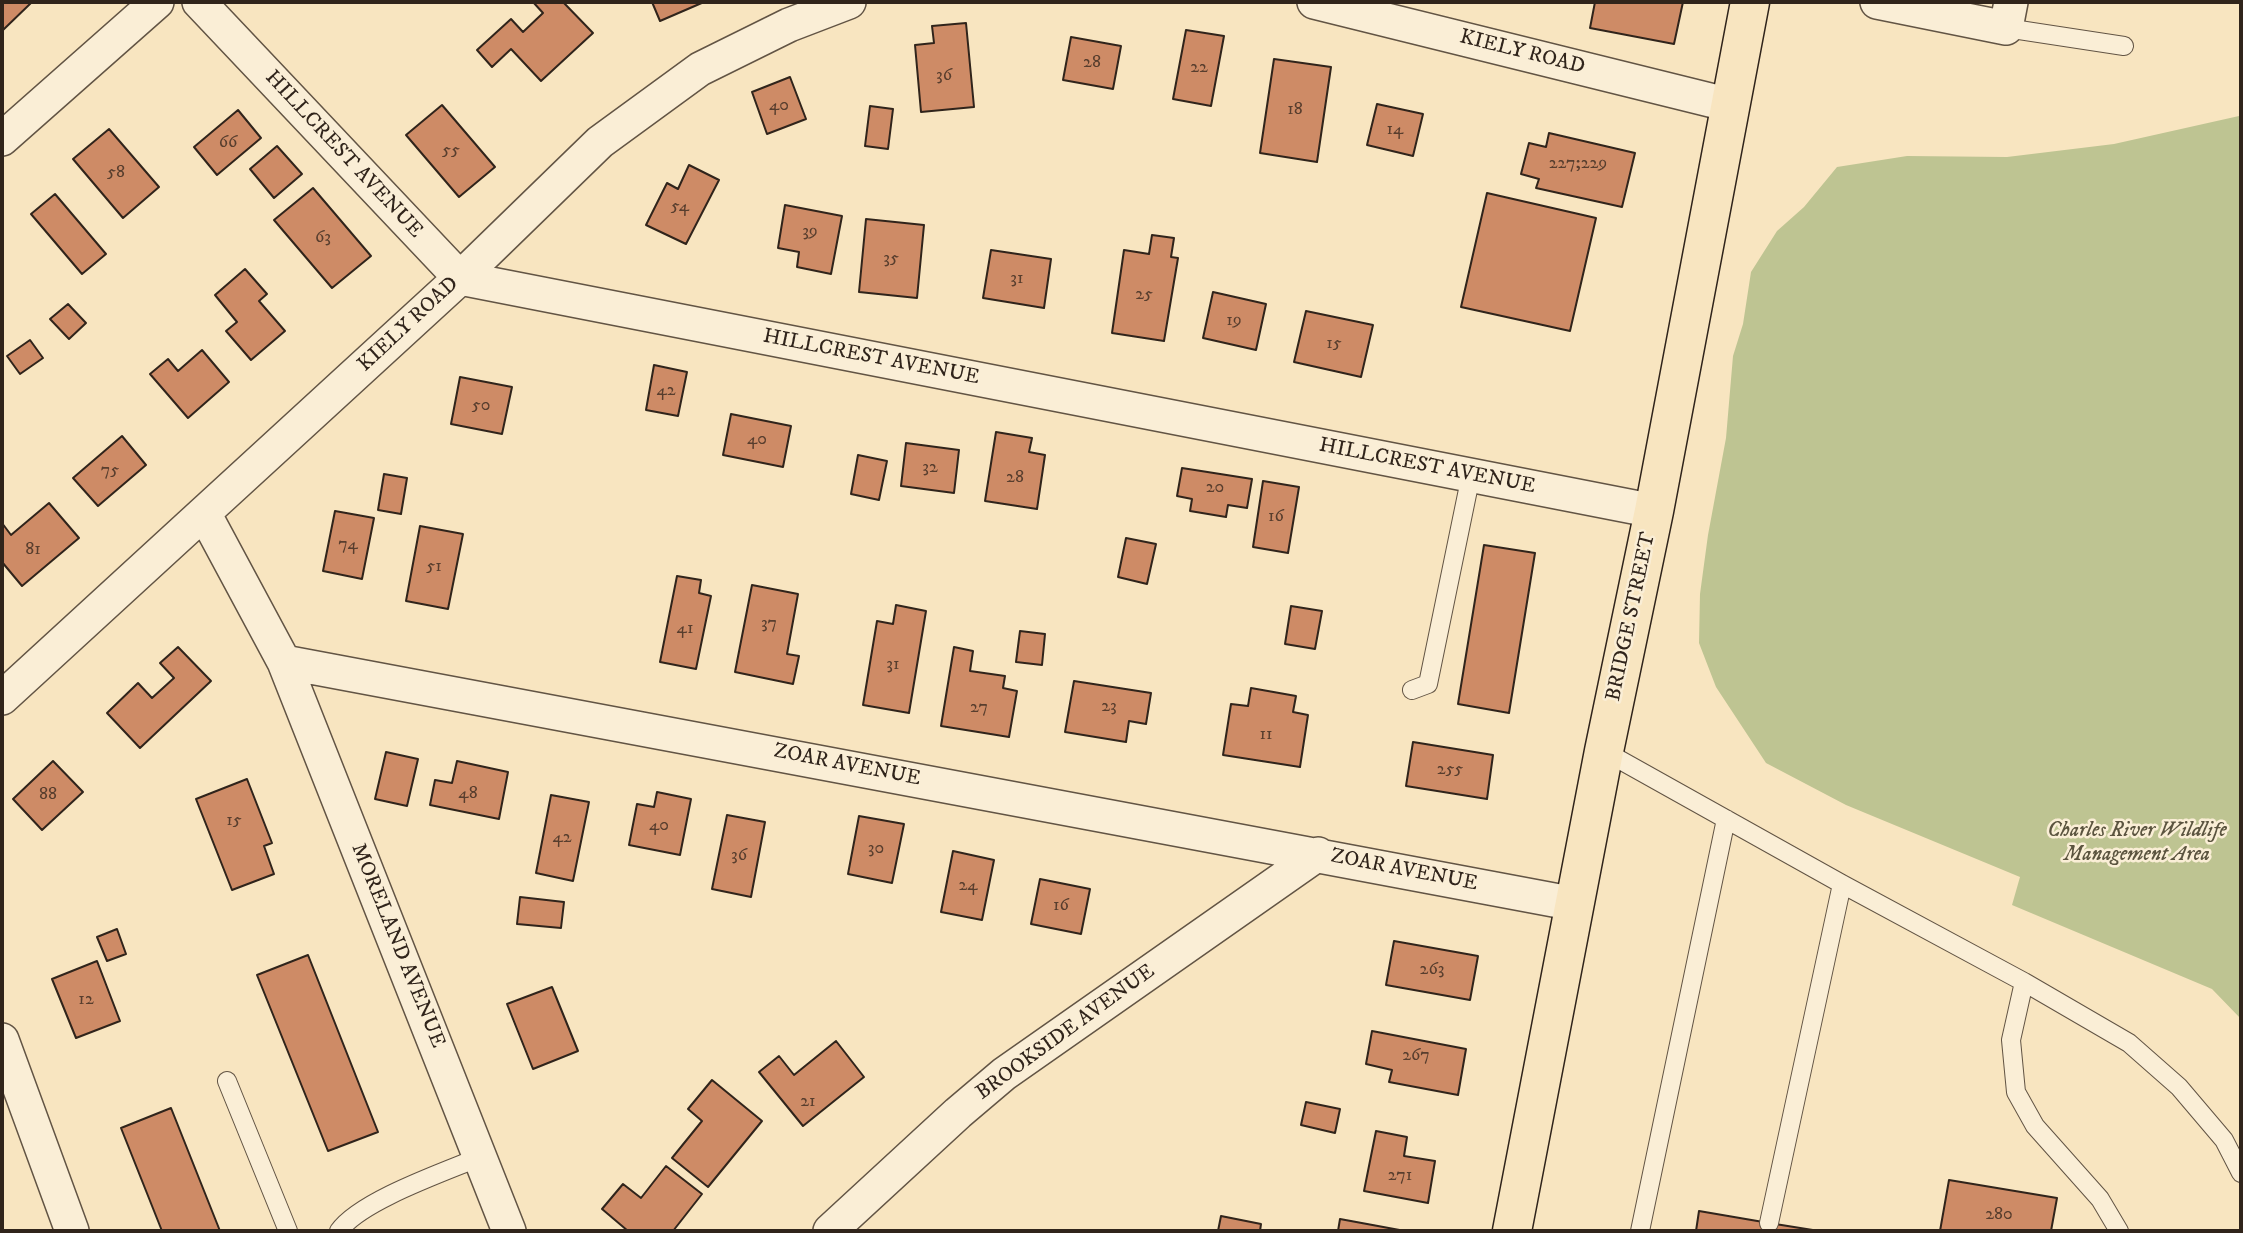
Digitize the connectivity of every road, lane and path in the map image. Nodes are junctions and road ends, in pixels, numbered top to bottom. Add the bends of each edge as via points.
1 (157, 2) edge
2 (199, 2) edge
3 (849, 2) edge
4 (1314, 2) edge
5 (1750, 2) edge
6 (1877, 2) edge
7 (2009, 15) edge
8 (2124, 46) dead end
9 (1730, 105) junction
10 (2, 139) edge
11 (460, 278) junction
12 (1471, 475) junction
13 (1654, 511) junction
14 (204, 513) junction
15 (284, 662) junction
16 (1412, 690) dead end
17 (2, 698) edge
18 (1604, 751) junction
19 (1726, 819) junction
20 (1318, 854) junction
21 (1842, 884) junction
22 (1575, 904) junction
23 (2024, 982) junction
24 (2, 1040) edge
25 (227, 1081) dead end
26 (480, 1157) junction
27 (2241, 1173) edge
28 (1769, 1223) dead end
29 (63, 1227) edge
30 (288, 1231) edge
31 (339, 1231) edge
32 (509, 1231) edge
33 (830, 1231) edge
34 (1512, 1231) edge
35 (1640, 1231) edge
36 (2119, 1231) edge

1 - 10 street
2 - 11 street, HILLCREST AVENUE
3 - 11 street, KIELY ROAD via 789,25 700,69 600,142
4 - 9 street, KIELY ROAD
5 - 9 main road, BRIDGE STREET
6 - 7 street
7 - 8 lane
9 - 13 main road, BRIDGE STREET
11 - 12 street, HILLCREST AVENUE
11 - 14 street, KIELY ROAD
12 - 13 street, HILLCREST AVENUE
12 - 16 lane via 1428,684
13 - 18 main road, BRIDGE STREET
14 - 15 street
14 - 17 street, KIELY ROAD
15 - 20 street, ZOAR AVENUE
15 - 26 street, MORELAND AVENUE
18 - 19 lane
18 - 22 main road, BRIDGE STREET
19 - 21 lane
19 - 35 lane
20 - 22 street, ZOAR AVENUE
20 - 33 street, BROOKSIDE AVENUE via 1004,1074
21 - 23 lane
21 - 28 lane
22 - 34 main road, BRIDGE STREET
23 - 27 lane via 2129,1043 2169,1078 2224,1140
23 - 36 lane via 2011,1040 2016,1092 2035,1126 2100,1199
24 - 29 street
25 - 30 lane
26 - 31 lane via 375,1202
26 - 32 street, MORELAND AVENUE

